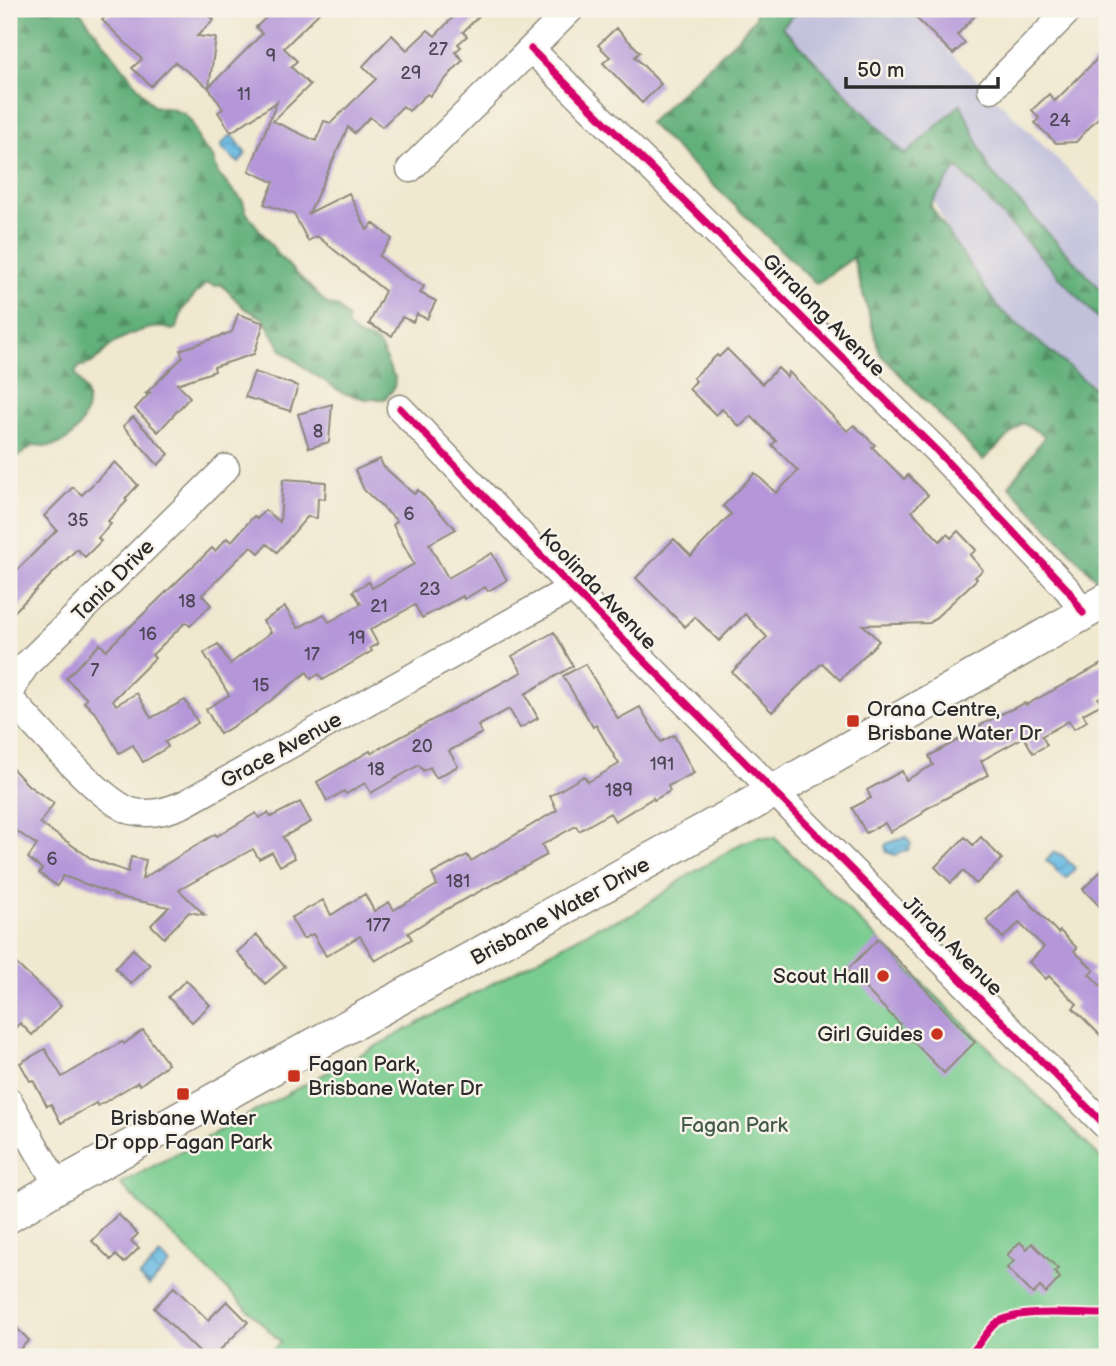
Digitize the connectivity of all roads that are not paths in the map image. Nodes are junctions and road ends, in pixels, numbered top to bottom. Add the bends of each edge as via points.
1 (572, 9) edge
2 (1070, 9) edge
3 (531, 49) junction
4 (991, 89) dead end
5 (410, 169) dead end
6 (400, 408) dead end
7 (226, 468) dead end
8 (572, 588) junction
9 (1095, 607) edge
10 (9, 698) edge
11 (774, 792) junction
12 (9, 1101) edge
13 (1107, 1127) edge
14 (58, 1186) junction
15 (9, 1216) edge

1 - 3 street
2 - 4 street
3 - 5 street
3 - 9 street, Girralong Avenue via 937,451 1068,590
6 - 8 street, Koolinda Avenue
7 - 10 street, Tania Drive via 27,664
8 - 10 street, Grace Avenue via 169,811 131,810 104,794
8 - 11 street, Koolinda Avenue
9 - 11 main road, Brisbane Water Drive
11 - 13 street, Jirrah Avenue
11 - 14 main road, Brisbane Water Drive
12 - 14 street
14 - 15 main road, Brisbane Water Drive

